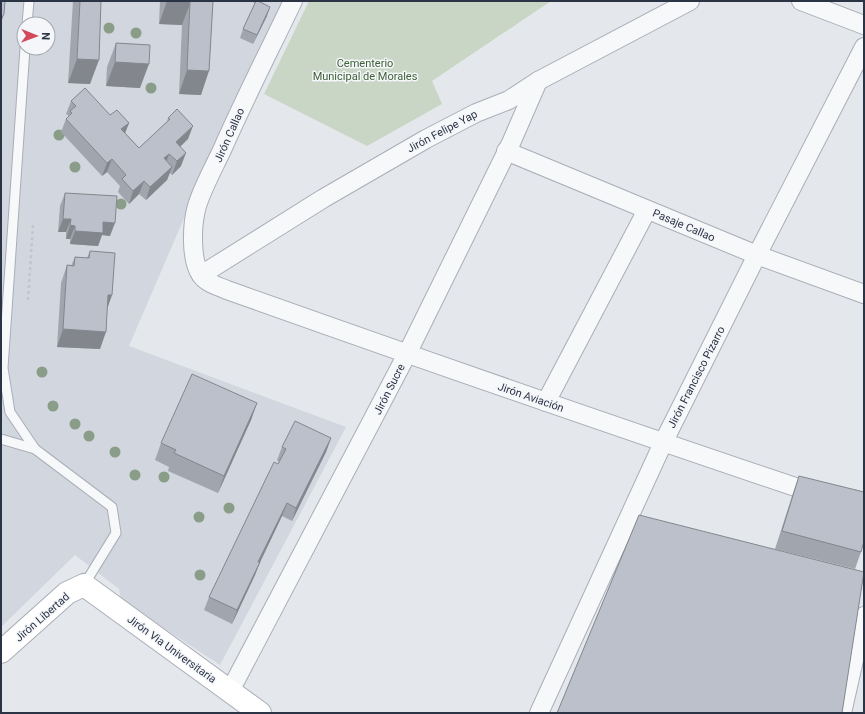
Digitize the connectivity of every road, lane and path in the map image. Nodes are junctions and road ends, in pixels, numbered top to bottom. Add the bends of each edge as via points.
1 (28, 1) edge
2 (292, 1) edge
3 (690, 1) edge
4 (801, 1) edge
5 (27, 16) edge
6 (864, 25) edge
7 (864, 47) edge
8 (24, 56) edge
9 (538, 82) junction
10 (506, 151) junction
11 (647, 210) junction
12 (33, 225) dead end
13 (757, 255) junction
14 (201, 275) junction
15 (864, 294) edge
16 (28, 300) dead end
17 (407, 354) junction
18 (2, 369) edge
19 (546, 402) junction
20 (1, 439) edge
21 (663, 443) junction
22 (35, 450) junction
23 (864, 510) edge
24 (84, 585) junction
25 (863, 619) edge
26 (1, 652) edge
27 (230, 691) junction
28 (260, 713) edge
29 (538, 713) edge
30 (842, 713) edge

1 - 5 lane
2 - 14 street, Jirón Callao via 197,206 193,245 194,258
3 - 9 street, Jirón Felipe Yap
4 - 6 street
7 - 13 street, Jirón Francisco Pizarro
8 - 18 lane
9 - 10 street, Jirón Sucre
9 - 14 street, Jirón Felipe Yap via 509,100 476,112 426,139 324,198
10 - 11 street, Pasaje Callao
10 - 17 street, Jirón Sucre
11 - 13 street, Pasaje Callao
11 - 19 street
12 - 16 path
13 - 15 street, Pasaje Callao
13 - 21 street, Jirón Francisco Pizarro
14 - 17 street, Jirón Aviación via 226,290
17 - 19 street, Jirón Aviación
17 - 27 street, Jirón Sucre
18 - 22 lane via 10,412
19 - 21 street, Jirón Aviación
20 - 22 lane
21 - 23 street, Jirón Aviación
21 - 29 street, Jirón Francisco Pizarro via 596,596
22 - 24 lane via 112,507 116,533
24 - 26 street, Jirón Libertad via 67,593
24 - 27 street, Jirón Via Universitaria
25 - 30 street
27 - 28 street, Jirón Via Universitaria

